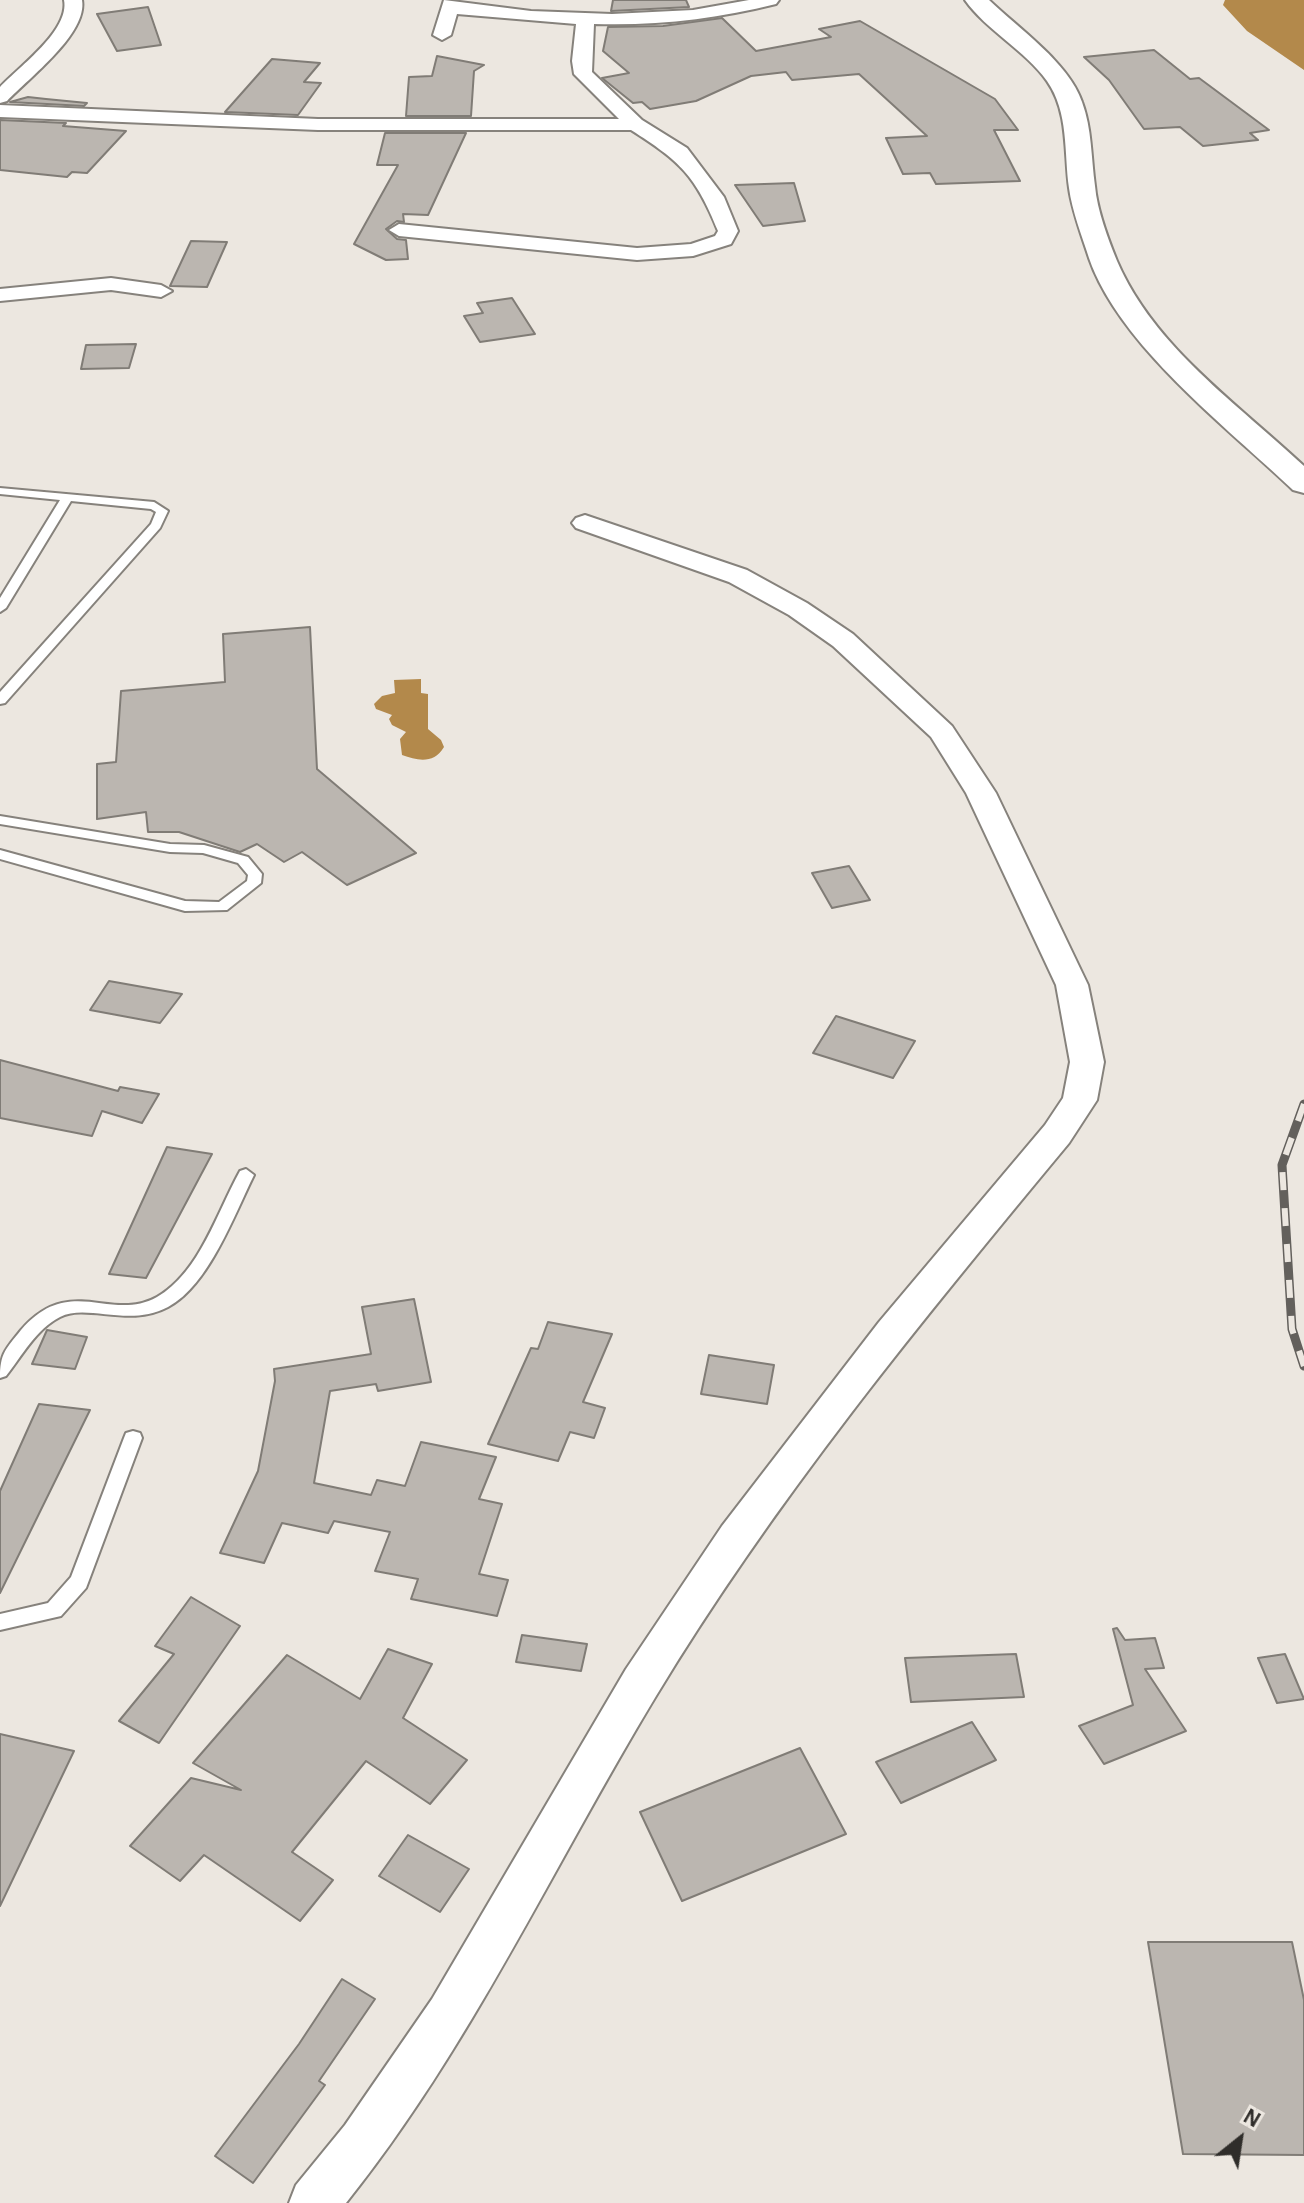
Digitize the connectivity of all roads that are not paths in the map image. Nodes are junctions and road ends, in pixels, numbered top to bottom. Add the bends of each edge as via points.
1 (73, 0) edge
2 (576, 0) edge
3 (770, 0) edge
4 (976, 0) edge
5 (453, 4) edge
6 (564, 18) junction
7 (585, 20) junction
8 (442, 35) dead end
9 (0, 97) edge
10 (0, 111) edge
11 (635, 124) junction
12 (399, 230) dead end
13 (161, 291) dead end
14 (0, 295) edge
15 (1304, 483) edge
16 (0, 491) edge
17 (67, 498) junction
18 (585, 523) dead end
19 (0, 608) edge
20 (0, 700) edge
21 (0, 820) edge
22 (0, 854) edge
23 (246, 1175) dead end
24 (0, 1371) edge
25 (133, 1438) dead end
26 (0, 1622) edge
27 (314, 2203) edge

1 - 9 street via 65,32
2 - 6 street
3 - 7 street via 723,11
4 - 15 main road via 1057,77 1070,101 1090,217 1104,262 1134,315 1189,380
5 - 6 street
5 - 8 street
6 - 7 street
7 - 11 street via 583,74
10 - 11 street via 274,124
11 - 12 street via 680,152 706,185 725,218 724,240 693,250 618,253
13 - 14 street via 111,284
16 - 17 lane
17 - 19 lane
17 - 20 lane via 162,511 156,525
18 - 27 street via 738,576 798,609 843,640 942,732 981,793 1072,985 1087,1062 1080,1100 1057,1134 857,1374 737,1534 641,1682 427,2053
21 - 22 lane via 204,849 243,860 255,874 254,883 222,907 185,906
23 - 24 lane via 188,1282 163,1302 133,1313 77,1307 56,1311
25 - 26 lane via 79,1582 54,1610

